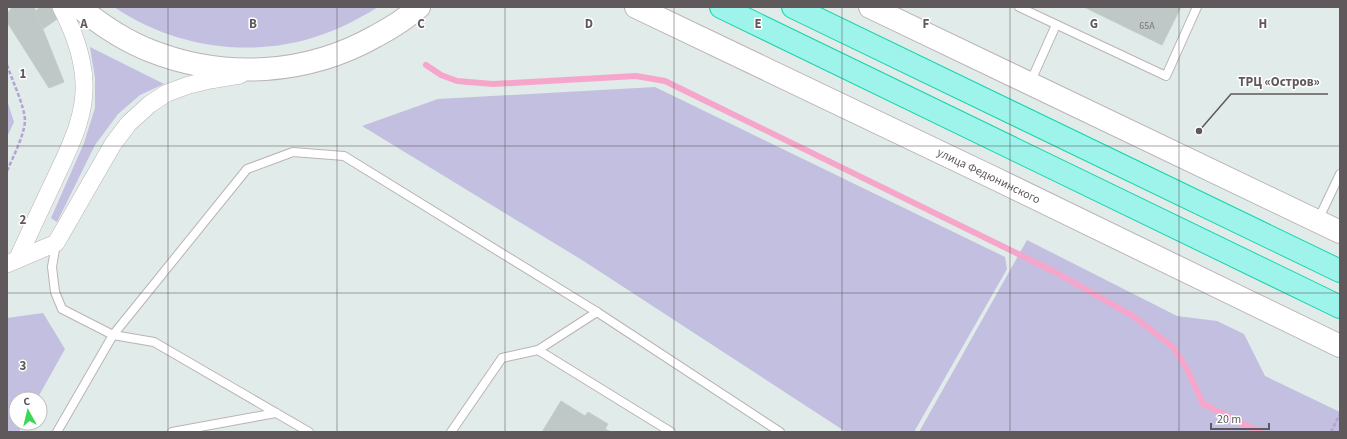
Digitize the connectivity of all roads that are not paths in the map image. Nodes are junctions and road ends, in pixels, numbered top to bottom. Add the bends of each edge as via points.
1 (61, 7) edge
2 (79, 7) edge
3 (419, 7) edge
4 (428, 7) edge
5 (636, 7) edge
6 (721, 7) edge
7 (792, 7) edge
8 (870, 7) edge
9 (1019, 7) edge
10 (1198, 7) edge
11 (1056, 25) junction
12 (388, 30) junction
13 (271, 69) junction
14 (1030, 84) junction
15 (1340, 174) edge
16 (1318, 221) junction
17 (1340, 232) edge
18 (56, 243) junction
19 (12, 262) edge
20 (1340, 271) edge
21 (1340, 308) edge
22 (597, 312) junction
23 (113, 335) junction
24 (1340, 346) edge
25 (538, 350) junction
26 (276, 413) junction
27 (57, 432) edge
28 (172, 432) edge
29 (309, 432) edge
30 (451, 432) edge
31 (671, 432) edge
32 (780, 432) edge

1 - 19 street via 79,52 84,82 83,101 77,131
2 - 13 main road via 122,37 150,51 179,61 240,70
3 - 12 main road
4 - 12 main road
5 - 24 main road, улица Федюнинского
6 - 21 highway
7 - 20 highway
8 - 14 main road
9 - 11 lane
10 - 11 lane via 1166,76
11 - 14 lane
12 - 13 main road via 332,57 302,65
13 - 18 street via 188,85 150,104 129,123 113,144
14 - 16 main road
15 - 16 lane
16 - 17 main road
18 - 19 street
18 - 23 lane via 52,267 55,292 62,309
22 - 23 lane via 344,156 293,152 248,169
22 - 25 lane
22 - 32 lane
23 - 26 lane via 154,342
23 - 27 lane
25 - 30 lane via 502,358
25 - 31 lane
26 - 28 lane
26 - 29 lane

